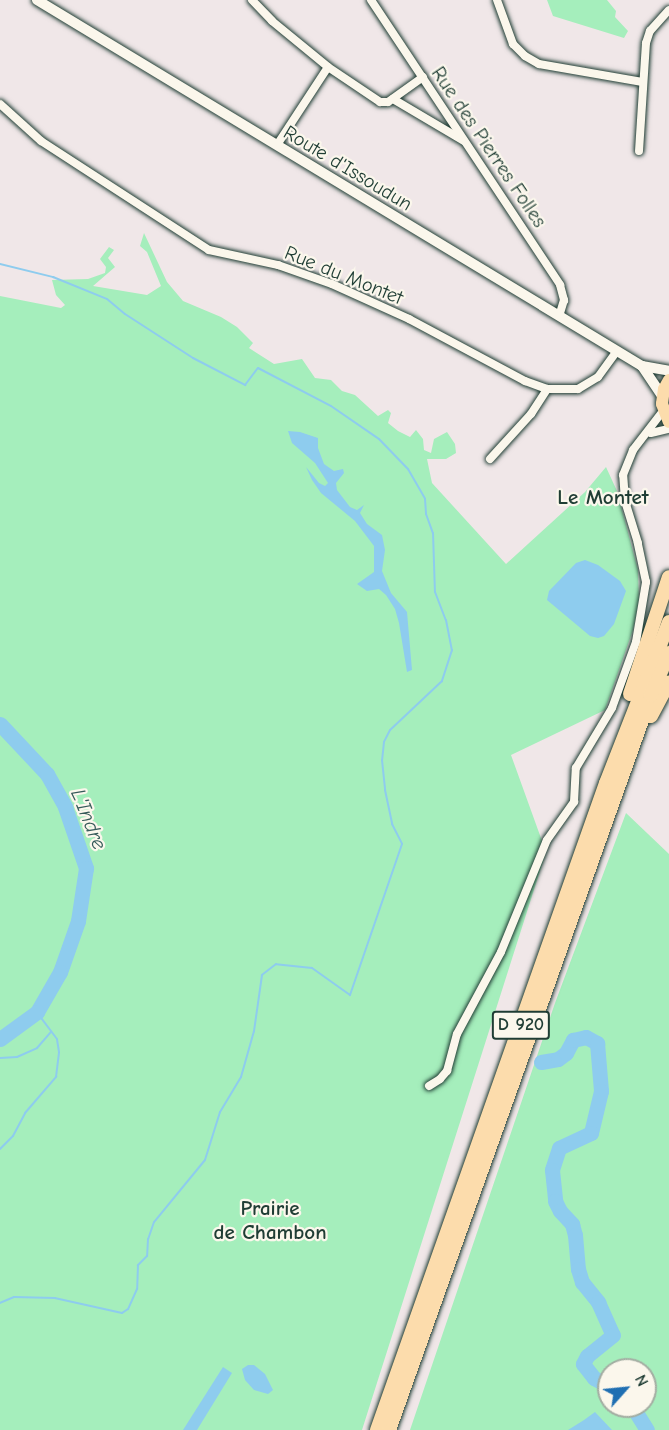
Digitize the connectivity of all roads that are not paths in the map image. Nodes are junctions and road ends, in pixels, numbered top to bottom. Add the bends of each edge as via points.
1 (37, 0) edge
2 (252, 0) edge
3 (497, 0) edge
4 (376, 2) edge
5 (669, 10) edge
6 (328, 67) junction
7 (423, 77) junction
8 (642, 82) junction
9 (393, 99) junction
10 (0, 104) edge
11 (466, 142) junction
12 (277, 145) junction
13 (639, 151) dead end
14 (559, 316) junction
15 (617, 351) junction
16 (638, 364) junction
17 (669, 371) edge
18 (669, 380) edge
19 (547, 389) junction
20 (662, 396) junction
21 (666, 417) edge
22 (669, 429) edge
23 (644, 437) junction
24 (490, 459) dead end
25 (669, 577) edge
26 (669, 622) edge
27 (669, 653) edge
28 (669, 682) edge
29 (617, 755) junction
30 (615, 794) junction
31 (429, 1086) dead end
32 (377, 1430) edge
33 (389, 1430) edge

1 - 12 main road, Route d'Issoudun
2 - 6 street
3 - 8 street via 513,44 539,64
4 - 7 street, Rue des Pierres Folles
5 - 8 street via 650,31
6 - 9 street via 380,102
6 - 12 street
7 - 9 street
7 - 11 street, Rue des Pierres Folles
8 - 13 street
9 - 11 street
10 - 19 street, Rue du Montet via 41,141 209,250 278,265 332,284
11 - 14 street, Rue des Pierres Folles via 563,291
12 - 14 main road, Route d'Issoudun
14 - 15 main road, Route d'Issoudun
15 - 16 main road, Route d'Issoudun
15 - 19 street, Rue du Montet via 586,385 567,390
16 - 17 main road, Route d'Issoudun
16 - 20 main road, Route d'Issoudun
18 - 20 main road
19 - 24 street via 531,414
20 - 21 main road
21 - 23 street
22 - 23 street
23 - 31 street via 627,461 622,483 646,582 636,642 612,708 576,768 574,802 549,836 501,952 460,1027 447,1071
25 - 29 highway, D 920 via 628,701
26 - 29 highway, D 920
27 - 30 highway, D 920
28 - 30 highway via 630,770
29 - 32 highway, D 920
30 - 33 highway, D 920

